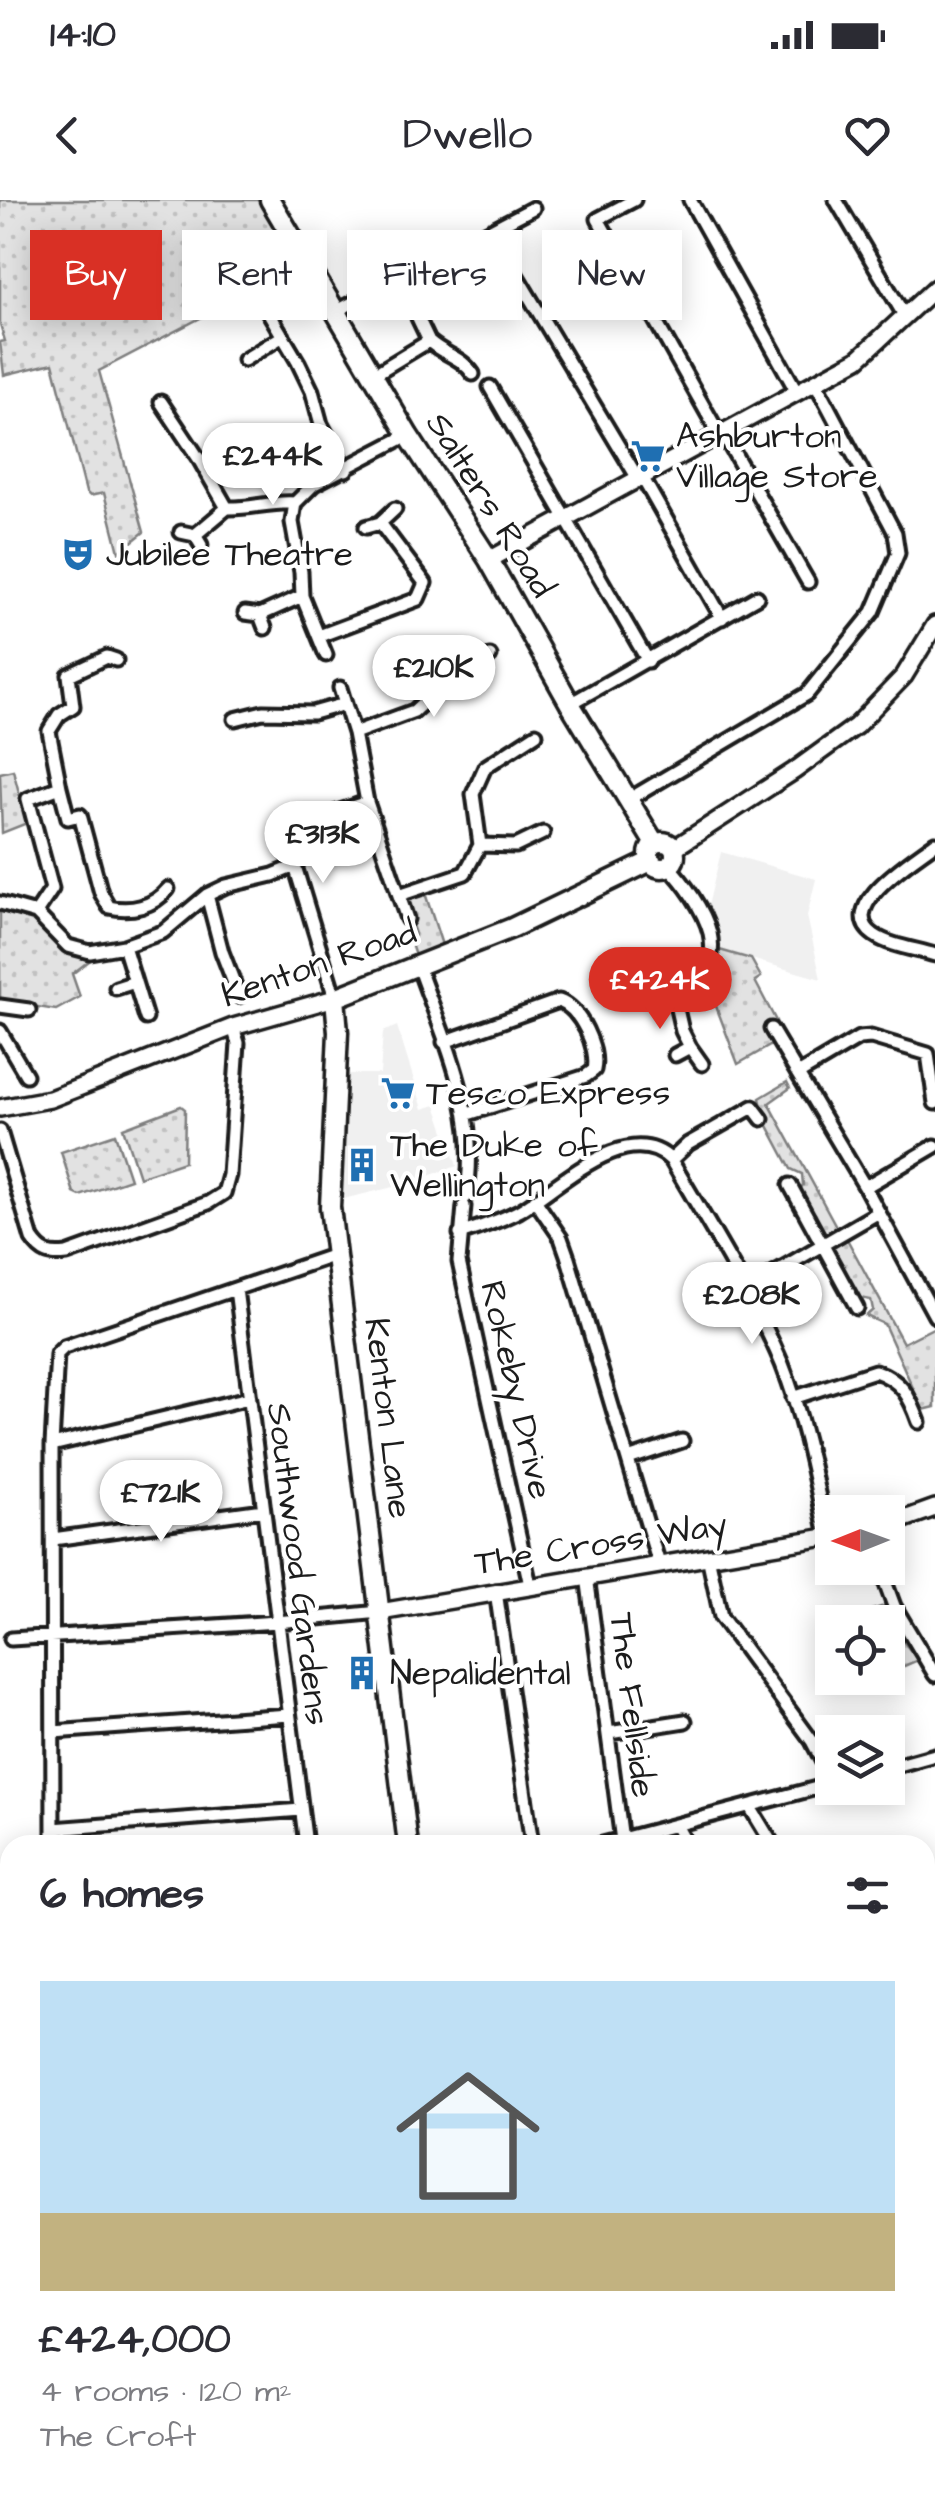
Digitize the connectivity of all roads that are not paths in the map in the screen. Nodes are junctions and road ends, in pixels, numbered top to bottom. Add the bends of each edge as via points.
1 (270, 200) edge
2 (634, 200) edge
3 (690, 200) edge
4 (836, 200) edge
5 (534, 208) dead end
6 (494, 230) edge
7 (522, 284) edge
8 (935, 288) edge
9 (347, 306) edge
10 (335, 312) junction
11 (904, 315) junction
12 (273, 320) edge
13 (419, 320) edge
14 (283, 336) junction
15 (430, 341) junction
16 (244, 360) dead end
17 (473, 374) dead end
18 (373, 375) junction
19 (815, 382) junction
20 (490, 386) dead end
21 (797, 392) junction
22 (160, 402) dead end
23 (721, 433) junction
24 (408, 435) junction
25 (346, 470) junction
26 (639, 476) junction
27 (295, 504) junction
28 (227, 508) junction
29 (394, 509) dead end
30 (568, 516) junction
31 (380, 523) junction
32 (366, 527) dead end
33 (181, 532) dead end
34 (489, 560) junction
35 (808, 582) dead end
36 (302, 596) junction
37 (757, 597) dead end
38 (245, 613) dead end
39 (260, 615) junction
40 (722, 618) junction
41 (935, 625) edge
42 (265, 628) dead end
43 (319, 636) junction
44 (326, 656) dead end
45 (490, 656) dead end
46 (116, 660) dead end
47 (648, 661) junction
48 (340, 688) dead end
49 (345, 704) junction
50 (570, 704) junction
51 (235, 720) dead end
52 (354, 733) junction
53 (536, 734) dead end
54 (60, 787) junction
55 (628, 800) junction
56 (367, 802) junction
57 (544, 833) dead end
58 (935, 843) edge
59 (480, 844) junction
60 (662, 855) junction
61 (295, 866) junction
62 (168, 889) dead end
63 (208, 895) junction
64 (399, 895) junction
65 (0, 903) edge
66 (36, 914) junction
67 (407, 919) dead end
68 (124, 946) junction
69 (935, 955) edge
70 (418, 966) junction
71 (247, 970) dead end
72 (232, 974) junction
73 (135, 982) junction
74 (116, 988) dead end
75 (238, 996) dead end
76 (336, 998) junction
77 (2, 1006) edge
78 (28, 1010) dead end
79 (146, 1018) dead end
80 (233, 1027) junction
81 (0, 1029) edge
82 (772, 1029) dead end
83 (444, 1042) junction
84 (690, 1047) junction
85 (675, 1055) dead end
86 (702, 1064) dead end
87 (798, 1074) junction
88 (26, 1075) dead end
89 (935, 1103) edge
90 (0, 1108) edge
91 (468, 1114) junction
92 (762, 1120) dead end
93 (0, 1131) edge
94 (935, 1146) edge
95 (671, 1160) junction
96 (790, 1185) dead end
97 (865, 1187) junction
98 (535, 1200) junction
99 (878, 1212) junction
100 (460, 1234) junction
101 (822, 1245) junction
102 (335, 1255) junction
103 (236, 1289) junction
104 (746, 1289) junction
105 (857, 1308) dead end
106 (935, 1316) edge
107 (249, 1398) junction
108 (794, 1398) junction
109 (919, 1422) dead end
110 (682, 1441) dead end
111 (52, 1445) junction
112 (628, 1459) junction
113 (820, 1495) edge
114 (935, 1508) edge
115 (263, 1510) junction
116 (905, 1519) edge
117 (815, 1538) edge
118 (52, 1539) junction
119 (708, 1556) junction
120 (659, 1564) junction
121 (588, 1576) junction
122 (886, 1585) edge
123 (530, 1586) junction
124 (496, 1591) junction
125 (380, 1612) junction
126 (277, 1622) junction
127 (53, 1636) junction
128 (10, 1640) dead end
129 (935, 1643) edge
130 (920, 1648) junction
131 (935, 1675) edge
132 (289, 1715) junction
133 (686, 1721) dead end
134 (53, 1732) junction
135 (609, 1733) junction
136 (815, 1747) edge
137 (935, 1755) edge
138 (905, 1763) edge
139 (815, 1789) edge
140 (750, 1806) junction
141 (301, 1810) junction
142 (678, 1826) junction
143 (53, 1829) junction
144 (53, 1835) edge
145 (305, 1835) edge
146 (407, 1835) edge
147 (531, 1835) edge
148 (621, 1835) edge
149 (644, 1835) edge
150 (682, 1835) edge
151 (766, 1835) edge

1 - 10 main road, Salters Road
2 - 23 street via 598,219
3 - 21 street
4 - 11 street
5 - 6 street
7 - 26 street
8 - 11 street
9 - 10 street
10 - 18 main road, Salters Road
11 - 19 street via 858,360
12 - 14 street
13 - 15 street
14 - 16 street
14 - 25 street
15 - 17 street
15 - 18 street
18 - 24 main road, Salters Road
19 - 21 street
19 - 55 street via 896,533 898,553 889,578 873,612 807,694
20 - 30 street
21 - 23 street
22 - 28 street
23 - 26 street
23 - 35 street
24 - 25 street
24 - 34 main road, Salters Road
25 - 27 street via 314,484
26 - 30 street
26 - 40 street
27 - 28 street
27 - 36 street
28 - 33 street via 198,540
29 - 31 street
30 - 34 street
30 - 47 street
31 - 32 street
31 - 43 street via 425,582 418,598
34 - 50 main road, Salters Road
36 - 39 street
36 - 43 street
37 - 40 street
38 - 39 street
39 - 42 street
40 - 47 street
41 - 60 street, Kenton Road via 904,676 856,726
43 - 44 street
45 - 52 street via 414,710
46 - 54 street via 107,657 69,675 74,706 49,731
47 - 50 street
48 - 49 street
49 - 51 street
49 - 52 street
50 - 55 main road, Salters Road
52 - 56 street
53 - 59 street via 485,767 473,794
54 - 62 street via 68,818 80,815 109,907 150,905
54 - 66 street via 28,799 52,889
55 - 60 main road, Salters Road
56 - 61 street via 292,836 286,850
56 - 64 street
57 - 59 street via 516,846
58 - 69 street via 871,894 862,912 874,936
59 - 64 street via 465,873
60 - 70 main road, Kenton Road
60 - 84 street via 711,938 702,981 692,994 669,999
61 - 63 street
61 - 76 street
63 - 68 street via 163,932
63 - 72 street
64 - 67 street
65 - 66 street
66 - 68 street via 68,946 90,952
68 - 73 street
70 - 76 main road, Kenton Road
70 - 83 street, Rokeby Drive
71 - 72 street
72 - 75 street
73 - 74 street
73 - 79 street
76 - 80 street, Kenton Road
76 - 102 main road, Kenton Lane via 330,1178
77 - 78 street
77 - 81 street
80 - 90 street, Kenton Road via 50,1099
80 - 93 street via 238,1044 230,1175 224,1193 208,1203 52,1256 32,1239
81 - 88 street
82 - 87 street
83 - 91 street, Rokeby Drive
83 - 91 street via 559,1001 569,1004 594,1050 594,1070 586,1076
84 - 85 street
84 - 86 street
87 - 89 street via 871,1037 928,1054
87 - 97 street
91 - 100 street, Rokeby Drive via 472,1158
92 - 95 street via 754,1107
94 - 97 street
95 - 98 street via 654,1148 627,1150 586,1164
95 - 104 street
96 - 101 street
97 - 99 street
98 - 100 street
98 - 112 street via 567,1255
99 - 101 street
99 - 106 street
100 - 123 street, Rokeby Drive via 478,1362
101 - 104 street
101 - 105 street
102 - 103 street
102 - 125 main road, Kenton Lane
103 - 107 street, Southwood Gardens
103 - 111 street via 64,1347 56,1354
104 - 108 street
107 - 111 street
107 - 115 street, Southwood Gardens
108 - 109 street via 875,1372 898,1381
108 - 113 street
110 - 112 street
111 - 118 street
112 - 120 street
114 - 116 street
115 - 118 street
115 - 126 street, Southwood Gardens
117 - 119 street, The Cross Way
118 - 127 street
119 - 120 street, The Cross Way
119 - 136 street via 721,1617
120 - 121 street, The Cross Way
121 - 123 street, The Cross Way
121 - 135 street, The Fellside
122 - 130 street
123 - 124 street, The Cross Way
124 - 125 street, The Cross Way
124 - 147 street
125 - 126 street
125 - 146 main road, Kenton Lane
126 - 127 street
126 - 132 street, Southwood Gardens
127 - 128 street
127 - 134 street
129 - 130 street
130 - 131 street
132 - 134 street
132 - 141 street, Southwood Gardens
133 - 135 street
134 - 143 street
135 - 148 street, The Fellside
137 - 138 street
139 - 140 street
140 - 142 street
140 - 151 street
141 - 143 street
141 - 145 street, Southwood Gardens
142 - 149 street
142 - 150 street
143 - 144 street

